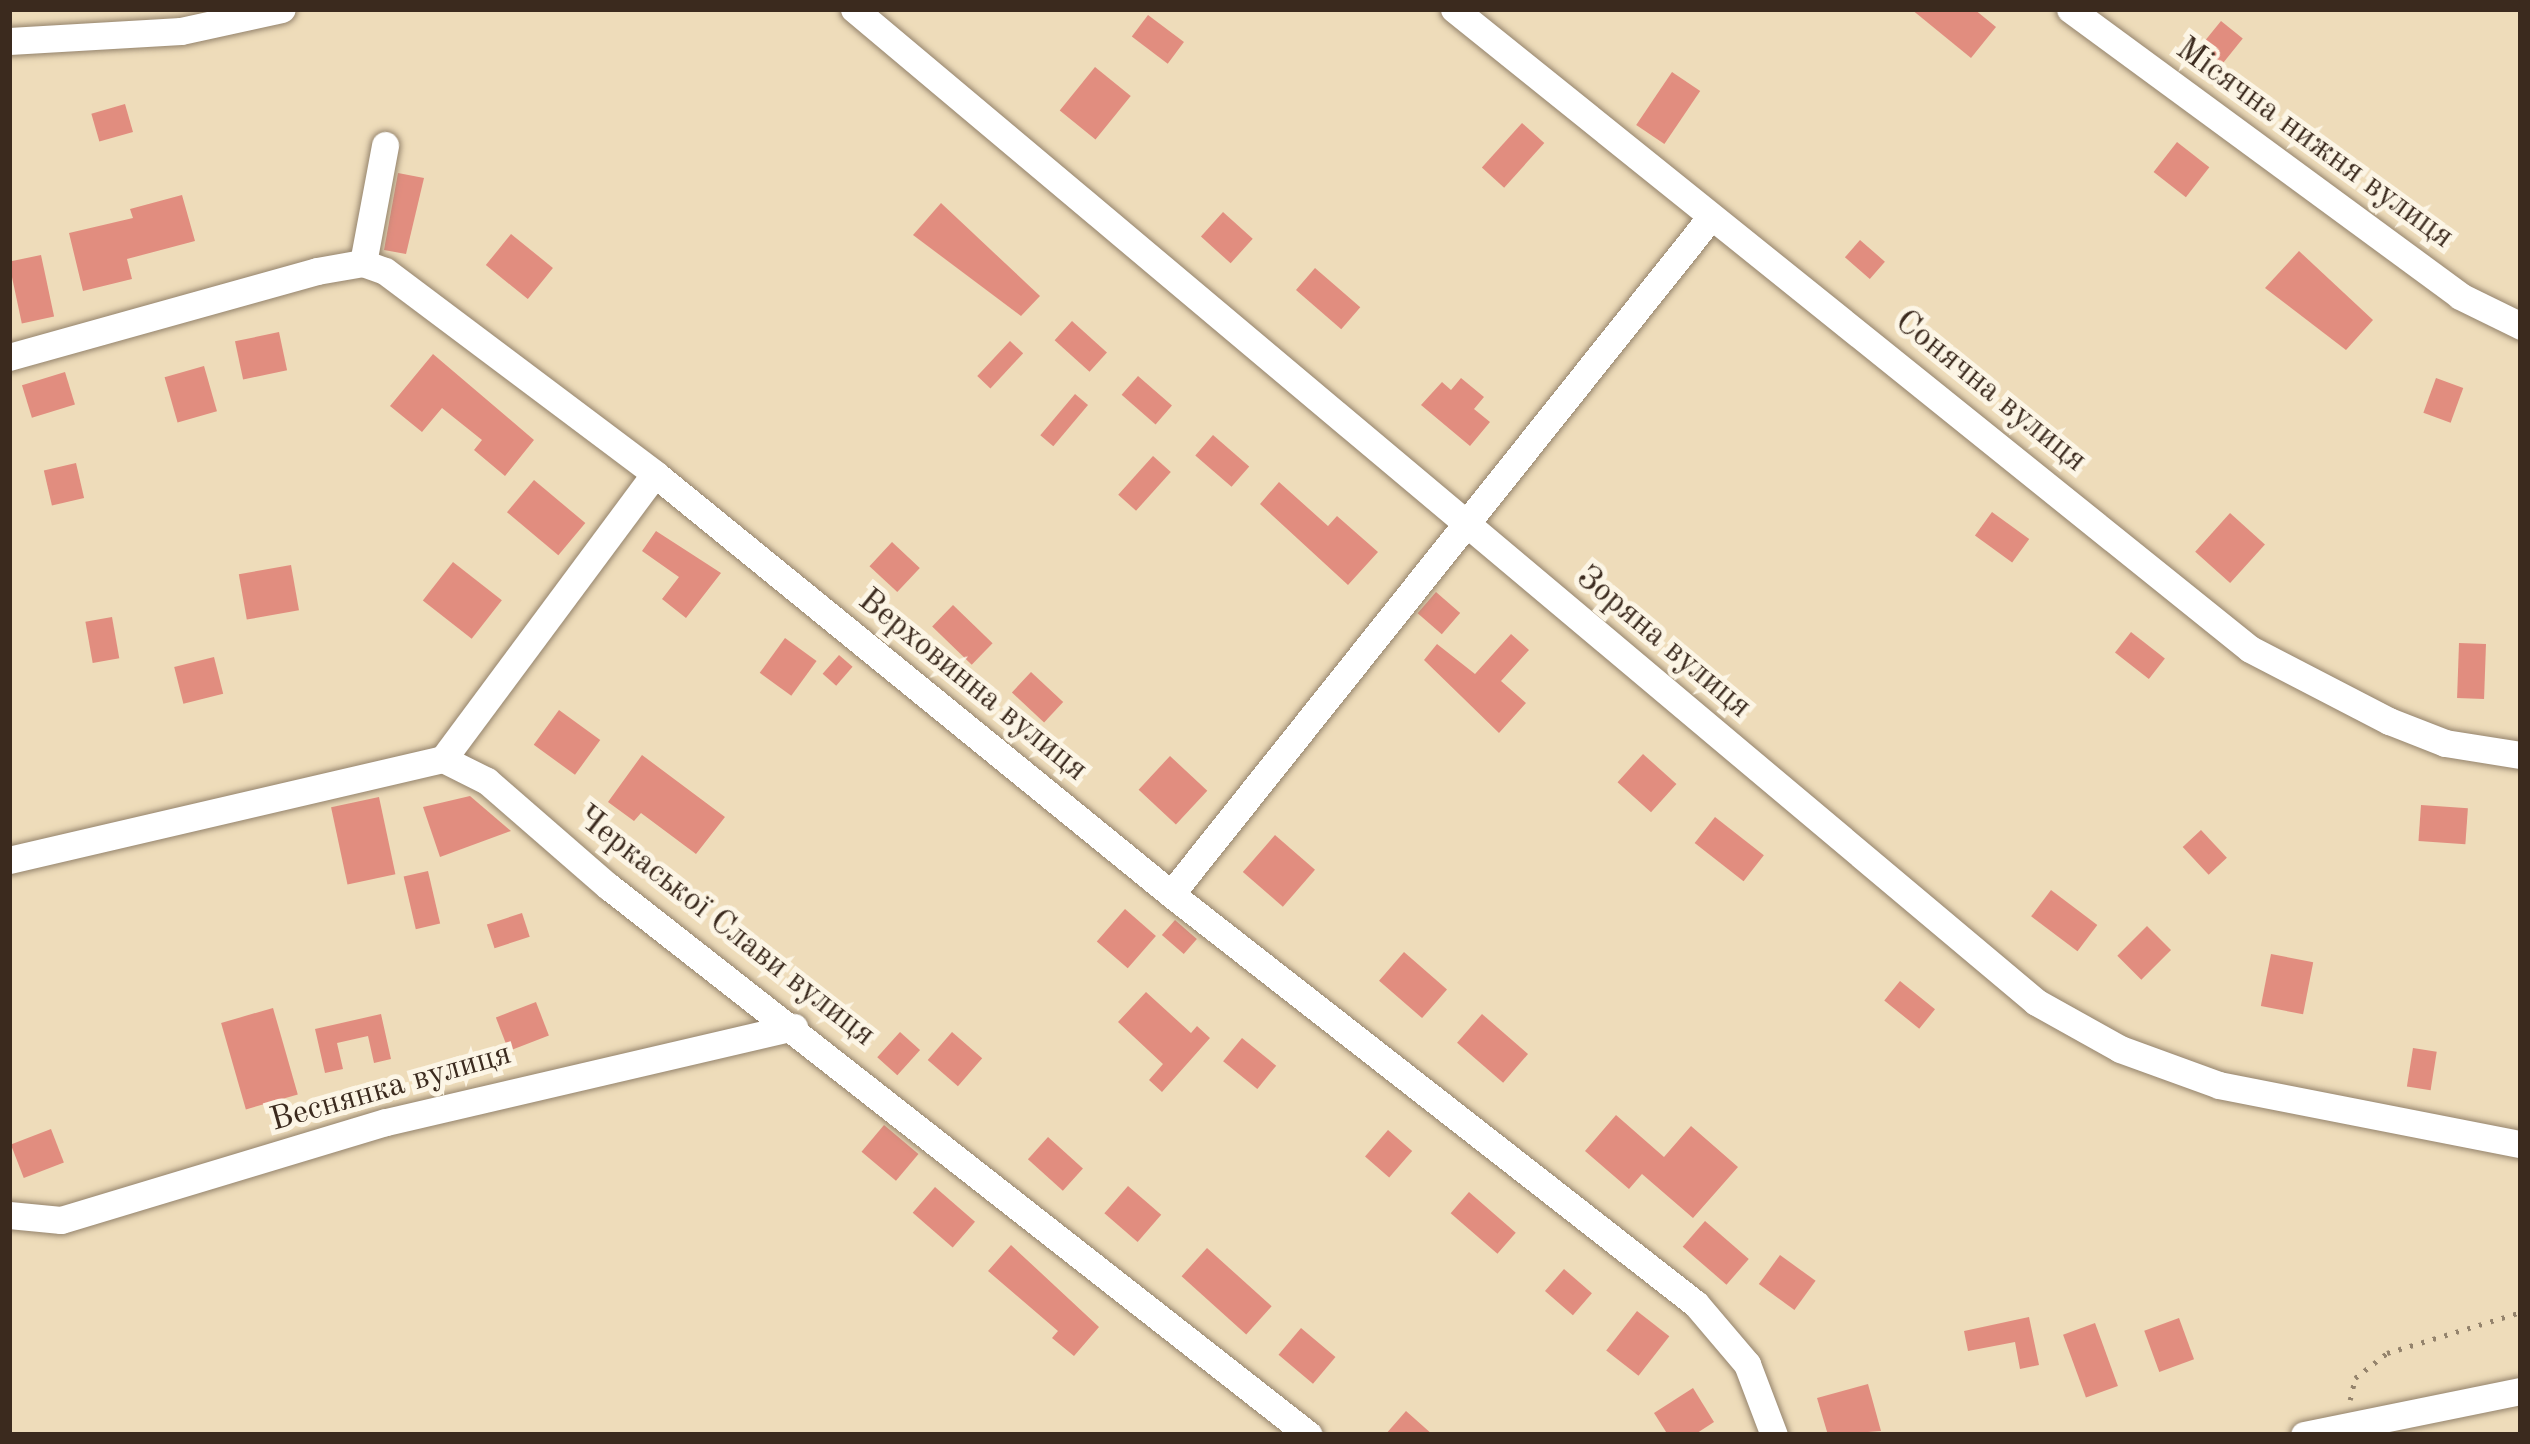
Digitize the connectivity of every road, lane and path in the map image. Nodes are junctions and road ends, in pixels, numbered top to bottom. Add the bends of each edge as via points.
1 (282, 9) edge
2 (854, 9) edge
3 (1454, 9) edge
4 (2070, 9) edge
5 (9, 41) edge
6 (385, 145) dead end
7 (1709, 219) junction
8 (363, 263) junction
9 (2521, 326) edge
10 (9, 357) edge
11 (656, 474) junction
12 (1465, 521) junction
13 (2521, 755) edge
14 (442, 759) junction
15 (9, 860) edge
16 (1171, 894) junction
17 (794, 1027) junction
18 (2521, 1144) edge
19 (9, 1214) edge
20 (2521, 1312) edge
21 (2521, 1390) edge
22 (2347, 1424) junction
23 (1309, 1435) edge
24 (1774, 1435) edge
25 (2304, 1435) edge

1 - 5 street via 181,32
2 - 12 street, Зоряна вулиця
3 - 7 street, Сонячна вулиця
4 - 9 street, Місячна нижня вулиця via 2460,296
6 - 8 street
7 - 12 street
7 - 13 street, Сонячна вулиця via 2250,649 2426,736
8 - 10 street
8 - 11 street, Верховинна вулиця via 422,293
11 - 14 street
11 - 16 street, Верховинна вулиця
12 - 16 street
12 - 18 street, Зоряна вулиця via 2036,1002 2120,1049 2218,1084
14 - 15 street
14 - 17 street, Черкаської Слави вулиця via 487,781 608,886
16 - 24 street, Верховинна вулиця via 1696,1304 1748,1364
17 - 19 street, Веснянка вулиця via 386,1122 62,1220
17 - 23 street, Черкаської Слави вулиця
20 - 22 path via 2371,1362 2350,1389
21 - 22 street
22 - 25 street

